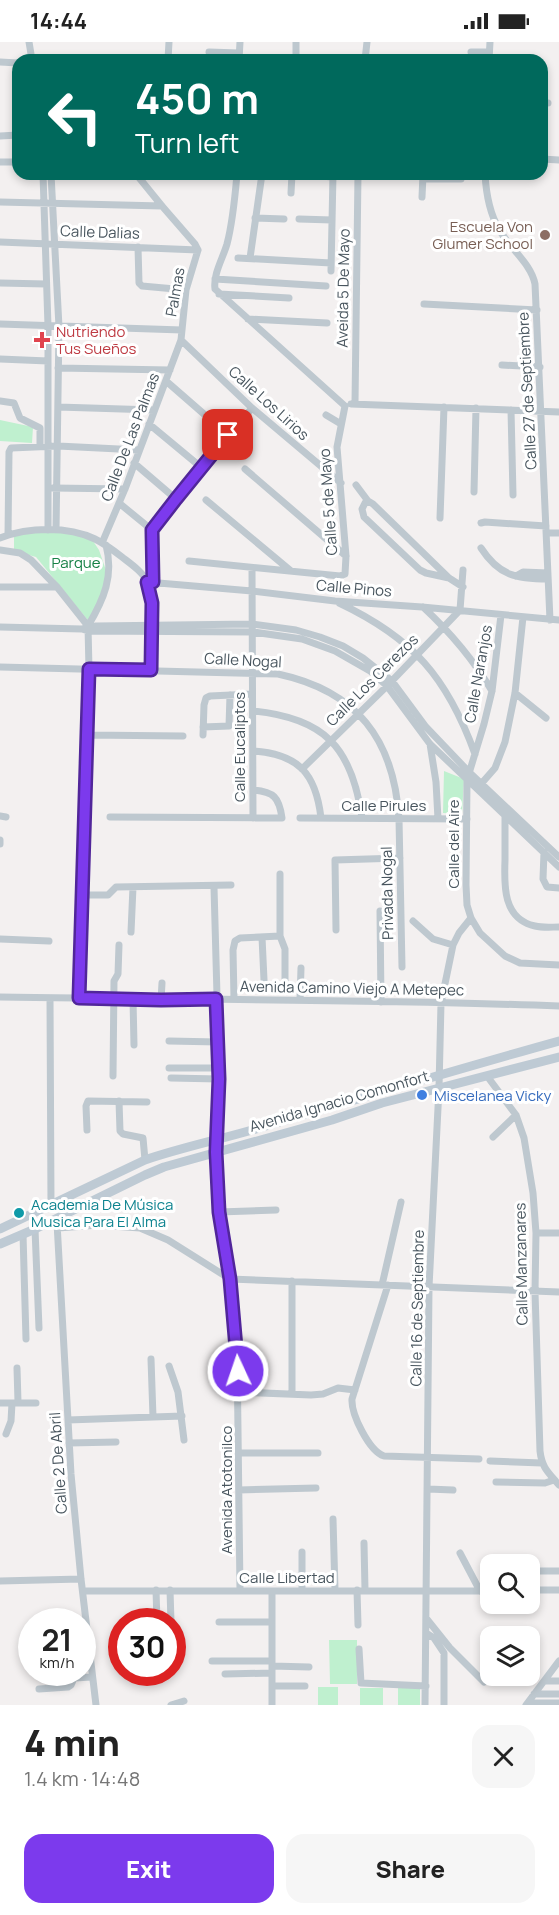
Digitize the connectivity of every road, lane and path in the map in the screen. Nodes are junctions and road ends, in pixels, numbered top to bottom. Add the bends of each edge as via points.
1 (209, 52) dead end
2 (471, 52) dead end
3 (221, 54) edge
4 (480, 54) edge
5 (44, 180) edge
6 (51, 180) edge
7 (141, 180) edge
8 (237, 180) edge
9 (261, 180) edge
10 (292, 180) edge
11 (333, 180) edge
12 (358, 180) edge
13 (423, 180) edge
14 (485, 180) edge
15 (291, 193) dead end
16 (422, 196) dead end
17 (0, 202) edge
18 (44, 204) junction
19 (53, 204) junction
20 (162, 206) junction
21 (255, 218) junction
22 (284, 219) dead end
23 (300, 219) dead end
24 (332, 220) junction
25 (0, 242) edge
26 (45, 243) junction
27 (54, 244) junction
28 (138, 247) junction
29 (198, 250) junction
30 (238, 258) dead end
31 (250, 258) junction
32 (215, 279) junction
33 (0, 283) edge
34 (46, 284) junction
35 (326, 286) dead end
36 (186, 290) junction
37 (219, 294) junction
38 (289, 298) dead end
39 (424, 304) dead end
40 (537, 309) junction
41 (248, 319) junction
42 (327, 323) dead end
43 (0, 324) edge
44 (48, 326) junction
45 (59, 327) junction
46 (182, 330) junction
47 (181, 340) junction
48 (0, 359) edge
49 (48, 361) junction
50 (502, 365) dead end
51 (540, 367) junction
52 (58, 369) junction
53 (170, 370) junction
54 (166, 381) junction
55 (0, 401) edge
56 (355, 403) junction
57 (345, 406) junction
58 (58, 407) junction
59 (444, 407) junction
60 (252, 408) junction
61 (476, 408) junction
62 (154, 410) junction
63 (511, 410) junction
64 (542, 411) junction
65 (559, 412) edge
66 (326, 414) dead end
67 (149, 424) junction
68 (341, 424) junction
69 (228, 435) junction
70 (44, 446) junction
71 (58, 446) junction
72 (139, 450) junction
73 (134, 463) junction
74 (202, 468) junction
75 (245, 469) dead end
76 (341, 483) junction
77 (356, 484) dead end
78 (52, 488) junction
79 (125, 489) junction
80 (474, 492) dead end
81 (513, 495) dead end
82 (176, 499) junction
83 (206, 500) dead end
84 (368, 501) junction
85 (119, 503) junction
86 (440, 518) dead end
87 (481, 523) dead end
88 (546, 529) junction
89 (48, 530) junction
90 (56, 530) junction
91 (152, 530) junction
92 (559, 533) edge
93 (8, 535) junction
94 (0, 538) edge
95 (104, 544) junction
96 (481, 548) dead end
97 (0, 550) edge
98 (346, 556) junction
99 (189, 561) dead end
100 (252, 568) junction
101 (463, 570) dead end
102 (291, 571) junction
103 (548, 576) junction
104 (449, 578) junction
105 (150, 582) junction
106 (0, 587) edge
107 (57, 587) junction
108 (463, 587) junction
109 (252, 591) junction
110 (335, 601) junction
111 (422, 607) junction
112 (460, 610) junction
113 (501, 615) junction
114 (523, 617) junction
115 (550, 620) junction
116 (559, 620) edge
117 (0, 627) edge
118 (445, 627) junction
119 (152, 628) junction
120 (252, 628) junction
121 (86, 629) junction
122 (417, 655) junction
123 (0, 667) edge
124 (89, 669) junction
125 (151, 670) junction
126 (252, 673) junction
127 (389, 683) junction
128 (492, 691) junction
129 (515, 693) junction
130 (252, 694) junction
131 (230, 695) junction
132 (252, 711) junction
133 (359, 713) junction
134 (546, 718) dead end
135 (87, 735) junction
136 (183, 736) dead end
137 (330, 741) junction
138 (430, 744) junction
139 (253, 752) junction
140 (475, 754) junction
141 (302, 769) junction
142 (468, 776) junction
143 (481, 784) junction
144 (253, 790) junction
145 (506, 806) junction
146 (110, 817) dead end
147 (505, 817) junction
148 (253, 818) junction
149 (300, 818) dead end
150 (321, 818) junction
151 (362, 818) junction
152 (399, 819) junction
153 (438, 819) junction
154 (467, 819) junction
155 (0, 840) edge
156 (0, 844) edge
157 (546, 850) junction
158 (559, 857) edge
159 (400, 858) junction
160 (559, 867) edge
161 (280, 874) dead end
162 (231, 885) dead end
163 (214, 886) junction
164 (133, 887) junction
165 (559, 888) edge
166 (82, 895) junction
167 (380, 911) dead end
168 (471, 918) junction
169 (413, 921) dead end
170 (559, 927) edge
171 (336, 930) dead end
172 (131, 932) dead end
173 (280, 936) junction
174 (262, 937) junction
175 (0, 939) edge
176 (49, 941) dead end
177 (119, 945) dead end
178 (453, 945) junction
179 (559, 965) edge
180 (402, 967) dead end
181 (300, 968) dead end
182 (264, 980) dead end
183 (285, 982) dead end
184 (162, 983) dead end
185 (0, 997) edge
186 (50, 998) junction
187 (79, 998) junction
188 (114, 999) junction
189 (133, 999) junction
190 (216, 999) junction
191 (234, 999) junction
192 (161, 1000) junction
193 (300, 1000) junction
194 (381, 1002) junction
195 (441, 1003) junction
196 (559, 1006) edge
197 (169, 1041) dead end
198 (559, 1041) edge
199 (218, 1042) junction
200 (134, 1045) dead end
201 (559, 1057) edge
202 (169, 1068) dead end
203 (219, 1068) junction
204 (440, 1074) junction
205 (113, 1076) dead end
206 (487, 1076) junction
207 (171, 1078) dead end
208 (219, 1079) junction
209 (439, 1088) junction
210 (119, 1101) junction
211 (147, 1102) dead end
212 (516, 1115) junction
213 (87, 1130) dead end
214 (494, 1137) dead end
215 (216, 1140) junction
216 (216, 1152) junction
217 (145, 1160) junction
218 (401, 1202) dead end
219 (51, 1205) junction
220 (276, 1210) dead end
221 (219, 1212) junction
222 (57, 1223) junction
223 (0, 1229) edge
224 (35, 1229) junction
225 (536, 1233) junction
226 (559, 1233) edge
227 (23, 1234) junction
228 (0, 1244) edge
229 (230, 1279) junction
230 (292, 1281) junction
231 (385, 1285) junction
232 (429, 1287) junction
233 (535, 1292) junction
234 (559, 1292) edge
235 (39, 1328) dead end
236 (26, 1339) dead end
237 (151, 1359) dead end
238 (170, 1366) dead end
239 (17, 1368) dead end
240 (355, 1390) junction
241 (238, 1392) junction
242 (292, 1393) junction
243 (15, 1402) junction
244 (0, 1403) edge
245 (36, 1403) dead end
246 (182, 1416) junction
247 (153, 1417) junction
248 (68, 1420) junction
249 (6, 1434) dead end
250 (184, 1440) dead end
251 (116, 1442) dead end
252 (69, 1443) junction
253 (239, 1453) junction
254 (318, 1453) dead end
255 (429, 1458) junction
256 (479, 1460) dead end
257 (490, 1461) dead end
258 (542, 1463) junction
259 (496, 1482) dead end
260 (557, 1482) edge
261 (316, 1488) dead end
262 (428, 1489) junction
263 (239, 1490) junction
264 (453, 1490) dead end
265 (333, 1519) dead end
266 (364, 1543) dead end
267 (302, 1552) dead end
268 (460, 1553) dead end
269 (540, 1571) edge
270 (559, 1571) edge
271 (81, 1579) junction
272 (0, 1581) edge
273 (156, 1590) junction
274 (170, 1590) junction
275 (335, 1590) junction
276 (361, 1590) junction
277 (427, 1590) junction
278 (540, 1590) edge
279 (559, 1590) edge
280 (83, 1591) junction
281 (240, 1591) junction
282 (272, 1591) junction
283 (302, 1591) junction
284 (480, 1591) joint
285 (85, 1608) edge
286 (157, 1608) edge
287 (171, 1608) edge
288 (426, 1618) junction
289 (219, 1622) dead end
290 (272, 1622) junction
291 (358, 1625) dead end
292 (426, 1633) junction
293 (359, 1649) dead end
294 (212, 1661) dead end
295 (559, 1661) edge
296 (309, 1666) dead end
297 (272, 1667) junction
298 (225, 1674) dead end
299 (480, 1678) edge
300 (545, 1681) junction
301 (559, 1681) edge
302 (69, 1686) edge
303 (93, 1686) edge
304 (272, 1686) junction
305 (305, 1686) dead end
306 (426, 1686) junction
307 (39, 1689) dead end
308 (534, 1694) junction
309 (559, 1694) edge
310 (184, 1701) dead end
311 (559, 1703) edge
312 (527, 1704) edge
313 (96, 1705) edge
314 (171, 1705) edge
315 (272, 1705) edge
316 (426, 1705) edge
317 (444, 1705) edge

1 - 3 street
2 - 4 street
5 - 18 street
6 - 19 street
7 - 20 street
8 - 32 street via 227,243
9 - 21 street
10 - 15 street
11 - 24 street
12 - 56 street, Aveida 5 De Mayo
13 - 16 street
14 - 40 street, Calle 27 de Septiembre via 498,228 534,278
17 - 18 street
18 - 19 street
18 - 26 street
19 - 20 street
19 - 27 street
20 - 29 street
21 - 22 street
21 - 31 street
23 - 24 street
24 - 31 street via 331,267
25 - 26 street, Calle Dalias
26 - 27 street, Calle Dalias
26 - 34 street
27 - 28 street, Calle Dalias
27 - 45 street
28 - 29 street, Calle Dalias
28 - 36 street via 142,286
29 - 36 street, Palmas
30 - 31 street
32 - 35 street
32 - 37 street
33 - 34 street
34 - 44 street
36 - 46 street, Palmas
37 - 38 street
37 - 41 street
39 - 40 street
40 - 51 street, Calle 27 de Septiembre
41 - 42 street
41 - 57 street
43 - 44 street
44 - 45 street
44 - 49 street
45 - 46 street
45 - 52 street
46 - 47 street, Palmas
47 - 53 street, Calle De Las Palmas
47 - 60 street, Calle Los Lirios
48 - 49 street
49 - 70 street
50 - 51 street
51 - 64 street, Calle 27 de Septiembre
52 - 53 street
52 - 58 street
53 - 54 street, Calle De Las Palmas
54 - 62 street, Calle De Las Palmas
54 - 69 street
55 - 70 street via 14,403 20,418 40,428
56 - 57 street
56 - 59 street
57 - 68 street, Calle 5 de Mayo
58 - 62 street
58 - 71 street
59 - 61 street
59 - 86 street
60 - 69 street
60 - 76 street, Calle Los Lirios
61 - 63 street
61 - 80 street
62 - 67 street, Calle De Las Palmas
63 - 64 street
63 - 81 street
64 - 65 street
64 - 88 street, Calle 27 de Septiembre
66 - 68 street
67 - 72 street, Calle De Las Palmas
67 - 74 street
68 - 76 street, Calle 5 de Mayo via 337,447
69 - 74 street
70 - 71 street
70 - 78 street
70 - 93 street via 10,449
71 - 72 street
71 - 78 street
72 - 73 street, Calle De Las Palmas
73 - 79 street, Calle De Las Palmas
73 - 82 street
74 - 82 street
75 - 98 street
76 - 98 street, Calle 5 de Mayo
77 - 84 street
78 - 79 street
78 - 89 street
78 - 90 street
79 - 85 street, Calle De Las Palmas
82 - 91 street
83 - 102 street
84 - 104 street
84 - 104 street via 363,506 364,517 420,570
85 - 91 street
85 - 95 street, Calle De Las Palmas
87 - 88 street
88 - 92 street
88 - 103 street, Calle 27 de Septiembre
89 - 90 street
89 - 93 street
90 - 95 street
91 - 105 street
93 - 94 street
95 - 105 street
95 - 121 street via 109,558 108,581
96 - 103 street via 492,563 507,573 523,579
97 - 107 street via 26,556
98 - 102 street, Calle 5 de Mayo via 346,572 340,576
99 - 100 street
100 - 102 street
100 - 109 street, Calle Eucaliptos
101 - 108 street
103 - 115 street, Calle 27 de Septiembre
104 - 108 street
105 - 109 street, Calle Pinos
105 - 119 street
106 - 107 street
107 - 121 street
108 - 112 street
109 - 110 street, Calle Pinos
109 - 120 street, Calle Eucaliptos
110 - 111 street, Calle Pinos
110 - 122 street via 383,627
111 - 112 street, Calle Pinos
111 - 118 street
112 - 113 street, Calle Pinos
112 - 118 street, Calle Los Cerezos
113 - 114 street, Calle Pinos
113 - 128 street, Calle Naranjos
114 - 115 street, Calle Pinos
114 - 129 street
115 - 116 street, Calle Pinos
117 - 121 street
118 - 122 street, Calle Los Cerezos
118 - 128 street
119 - 120 street
119 - 121 street
119 - 125 street
120 - 126 street, Calle Eucaliptos
120 - 127 street via 335,651
121 - 124 street
122 - 127 street, Calle Los Cerezos
122 - 140 street via 455,704
123 - 124 street, Calle Nogal
124 - 125 street, Calle Nogal
124 - 135 street
125 - 126 street, Calle Nogal
126 - 130 street, Calle Eucaliptos
126 - 133 street, Calle Nogal via 278,674 316,684
127 - 133 street, Calle Los Cerezos
127 - 138 street
127 - 142 street
128 - 140 street, Calle Naranjos
129 - 134 street
129 - 143 street via 505,742 495,768
130 - 131 street
130 - 132 street, Calle Eucaliptos
131 - 131 street via 206,698 203,731 229,726
132 - 137 street via 297,719
132 - 139 street, Calle Eucaliptos
133 - 137 street, Calle Los Cerezos
133 - 152 street, Calle Nogal via 387,757 398,795
135 - 136 street
135 - 166 street
137 - 141 street, Calle Los Cerezos
137 - 151 street via 352,775
138 - 142 street
138 - 153 street
139 - 141 street via 272,752
139 - 144 street, Calle Eucaliptos
140 - 142 street, Calle Naranjos
141 - 150 street via 319,798
142 - 143 street
142 - 147 street
142 - 154 street, Calle del Aire
143 - 145 street
144 - 148 street, Calle Eucaliptos
144 - 148 street via 273,795 282,818
145 - 147 street
145 - 157 street
146 - 148 street
147 - 157 street
147 - 170 street via 505,891 510,908 529,924
149 - 150 street, Calle Pirules
150 - 151 street, Calle Pirules
151 - 152 street, Calle Pirules
152 - 153 street, Calle Pirules
152 - 159 street, Privada Nogal
153 - 154 street, Calle Pirules
154 - 168 street, Calle del Aire via 466,892
155 - 156 street
157 - 158 street
157 - 160 street
157 - 165 street via 544,882 547,887
159 - 171 street via 335,860
159 - 180 street, Privada Nogal
161 - 173 street
162 - 163 street
163 - 164 street
163 - 190 street, Avenida Atotonilco
164 - 166 street via 114,888 105,895
164 - 172 street
166 - 187 street
167 - 194 street
168 - 178 street, Calle 16 de Septiembre
168 - 179 street, Calle del Aire via 489,942 513,960
169 - 178 street via 433,939
173 - 174 street
173 - 183 street via 285,949
174 - 182 street
174 - 191 street via 235,941
175 - 176 street
177 - 188 street
178 - 195 street, Calle 16 de Septiembre
181 - 193 street
184 - 192 street
185 - 186 street, Avenida Camino Viejo A Metepec
186 - 187 street, Avenida Camino Viejo A Metepec
186 - 219 street
187 - 188 street, Avenida Camino Viejo A Metepec
188 - 189 street, Avenida Camino Viejo A Metepec
188 - 205 street
189 - 192 street, Avenida Camino Viejo A Metepec
189 - 200 street
190 - 191 street, Avenida Camino Viejo A Metepec
190 - 192 street, Avenida Camino Viejo A Metepec
190 - 199 street, Avenida Atotonilco
191 - 193 street, Avenida Camino Viejo A Metepec
193 - 194 street, Avenida Camino Viejo A Metepec
194 - 195 street, Avenida Camino Viejo A Metepec
195 - 196 street, Avenida Camino Viejo A Metepec
195 - 204 street, Calle 16 de Septiembre
197 - 199 street
198 - 204 main road, Avenida Ignacio Comonfort
199 - 203 street, Avenida Atotonilco
201 - 206 main road, Avenida Ignacio Comonfort
202 - 203 street
203 - 208 street, Avenida Atotonilco
204 - 209 street, Calle 16 de Septiembre
204 - 215 main road, Avenida Ignacio Comonfort
206 - 209 main road, Avenida Ignacio Comonfort
206 - 212 street, Calle Manzanares
207 - 208 street
208 - 215 street, Avenida Atotonilco
209 - 216 main road, Avenida Ignacio Comonfort
209 - 232 street, Calle 16 de Septiembre
210 - 211 street
210 - 213 street via 88,1101
210 - 217 street via 120,1131 143,1138
212 - 214 street
212 - 225 street, Calle Manzanares via 530,1172
215 - 216 street, Avenida Atotonilco
215 - 217 main road, Avenida Ignacio Comonfort
216 - 221 street, Avenida Atotonilco
216 - 222 main road, Avenida Ignacio Comonfort via 145,1174
217 - 219 main road, Avenida Ignacio Comonfort
218 - 231 street
219 - 223 main road, Avenida Ignacio Comonfort
220 - 221 street
221 - 229 street, Avenida Atotonilco
222 - 224 main road, Avenida Ignacio Comonfort
222 - 229 street via 140,1228 168,1240
222 - 248 street, Calle 2 De Abril
224 - 227 main road, Avenida Ignacio Comonfort
224 - 235 street
225 - 226 street
225 - 233 street, Calle Manzanares
227 - 228 main road, Avenida Ignacio Comonfort
227 - 236 street
229 - 230 street
229 - 241 street, Avenida Atotonilco
230 - 231 street
230 - 242 street
231 - 232 street
231 - 240 street
232 - 233 street
232 - 255 street, Calle 16 de Septiembre
233 - 234 street
233 - 258 street, Calle Manzanares
237 - 247 street
238 - 246 street
239 - 243 street
240 - 242 street via 338,1388 316,1395
240 - 255 street via 351,1405 354,1415 375,1452
241 - 242 street
241 - 253 street, Avenida Atotonilco
243 - 244 street
243 - 245 street
243 - 249 street
246 - 247 street
246 - 250 street
247 - 248 street
248 - 252 street, Calle 2 De Abril
251 - 252 street
252 - 271 street, Calle 2 De Abril
253 - 254 street
253 - 263 street, Avenida Atotonilco
255 - 256 street
255 - 262 street, Calle 16 de Septiembre
257 - 258 street
258 - 260 street, Calle Manzanares
259 - 260 street
261 - 263 street
262 - 264 street
262 - 277 street, Calle 16 de Septiembre
263 - 281 street, Avenida Atotonilco
265 - 275 street
266 - 276 street
267 - 283 street
268 - 284 street
269 - 270 street
271 - 272 street
271 - 280 street, Calle 2 De Abril
273 - 274 street, Calle Libertad
273 - 280 street, Calle Libertad
273 - 286 street
274 - 281 street, Calle Libertad
274 - 287 street
275 - 276 street, Calle Libertad
275 - 283 street, Calle Libertad
276 - 277 street, Calle Libertad
276 - 291 street
277 - 284 street, Calle Libertad
277 - 288 street, Calle 16 de Septiembre
278 - 279 street
280 - 285 street, Calle 2 De Abril
281 - 282 street, Calle Libertad
282 - 283 street, Calle Libertad
282 - 290 street
288 - 292 street, Calle 16 de Septiembre
288 - 299 street
289 - 290 street
290 - 297 street
292 - 306 street, Calle 16 de Septiembre
292 - 317 street via 444,1653
293 - 306 street via 361,1683
294 - 297 street
295 - 300 street
296 - 297 street
297 - 298 street
297 - 304 street
300 - 301 street
300 - 308 street
302 - 307 street
303 - 313 street, Calle 2 De Abril
304 - 305 street
304 - 315 street
306 - 316 street, Calle 16 de Septiembre
308 - 309 street
308 - 312 street
310 - 314 street
311 - 312 street

